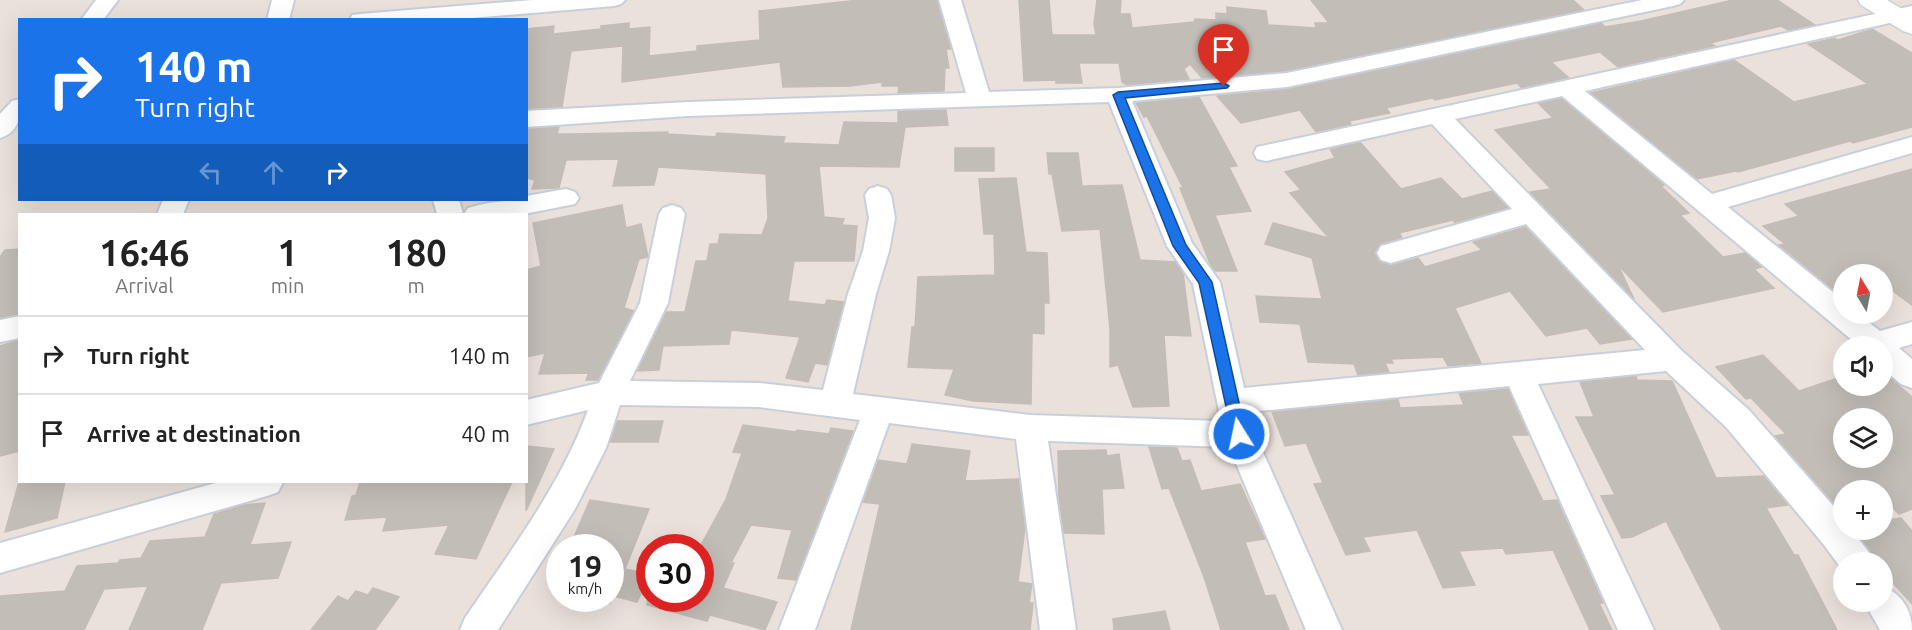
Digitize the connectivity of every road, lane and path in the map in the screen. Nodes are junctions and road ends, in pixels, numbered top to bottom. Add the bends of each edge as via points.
1 (107, 0) edge
2 (283, 0) edge
3 (614, 0) edge
4 (950, 0) edge
5 (1673, 0) edge
6 (1870, 0) edge
7 (474, 10) edge
8 (93, 18) edge
9 (278, 18) edge
10 (383, 18) edge
11 (1906, 18) edge
12 (1566, 86) junction
13 (1118, 95) junction
14 (980, 100) junction
15 (18, 108) edge
16 (1438, 116) junction
17 (528, 119) edge
18 (0, 130) edge
19 (1912, 145) edge
20 (1266, 153) dead end
21 (878, 195) dead end
22 (566, 198) dead end
23 (1708, 204) junction
24 (483, 213) edge
25 (1531, 213) junction
26 (672, 214) dead end
27 (1391, 253) dead end
28 (18, 328) edge
29 (0, 332) edge
30 (1912, 333) edge
31 (1865, 336) edge
32 (1893, 341) edge
33 (1672, 359) junction
34 (1893, 360) edge
35 (1518, 374) junction
36 (1912, 376) edge
37 (609, 393) junction
38 (1233, 401) junction
39 (835, 404) junction
40 (879, 409) junction
41 (528, 413) edge
42 (1030, 428) junction
43 (1239, 434) junction
44 (263, 483) edge
45 (1849, 552) edge
46 (0, 558) edge
47 (1889, 612) edge
48 (478, 630) edge
49 (797, 630) edge
50 (1058, 630) edge
51 (1324, 630) edge
52 (1635, 630) edge
53 (1901, 630) edge

1 - 8 street
2 - 9 street
3 - 7 street
4 - 14 street
5 - 13 street via 1287,80
6 - 11 street
7 - 10 street
11 - 12 street
12 - 16 street
12 - 23 street
13 - 14 street
13 - 38 street via 1180,246 1206,282
14 - 17 street
15 - 18 street
16 - 20 street
16 - 25 street
19 - 23 street
21 - 39 street via 882,218 876,251
22 - 24 street
23 - 31 street
25 - 27 street
25 - 33 street
26 - 37 street via 654,303
28 - 29 street
30 - 32 street
33 - 35 street
33 - 45 street via 1737,419
34 - 36 street
35 - 38 street
35 - 52 street
37 - 39 street via 759,394
37 - 41 street
37 - 48 street via 590,448 563,499
38 - 43 street
39 - 40 street
40 - 42 street
40 - 49 street
42 - 43 street
42 - 50 street
43 - 51 street
44 - 46 street
47 - 53 street

